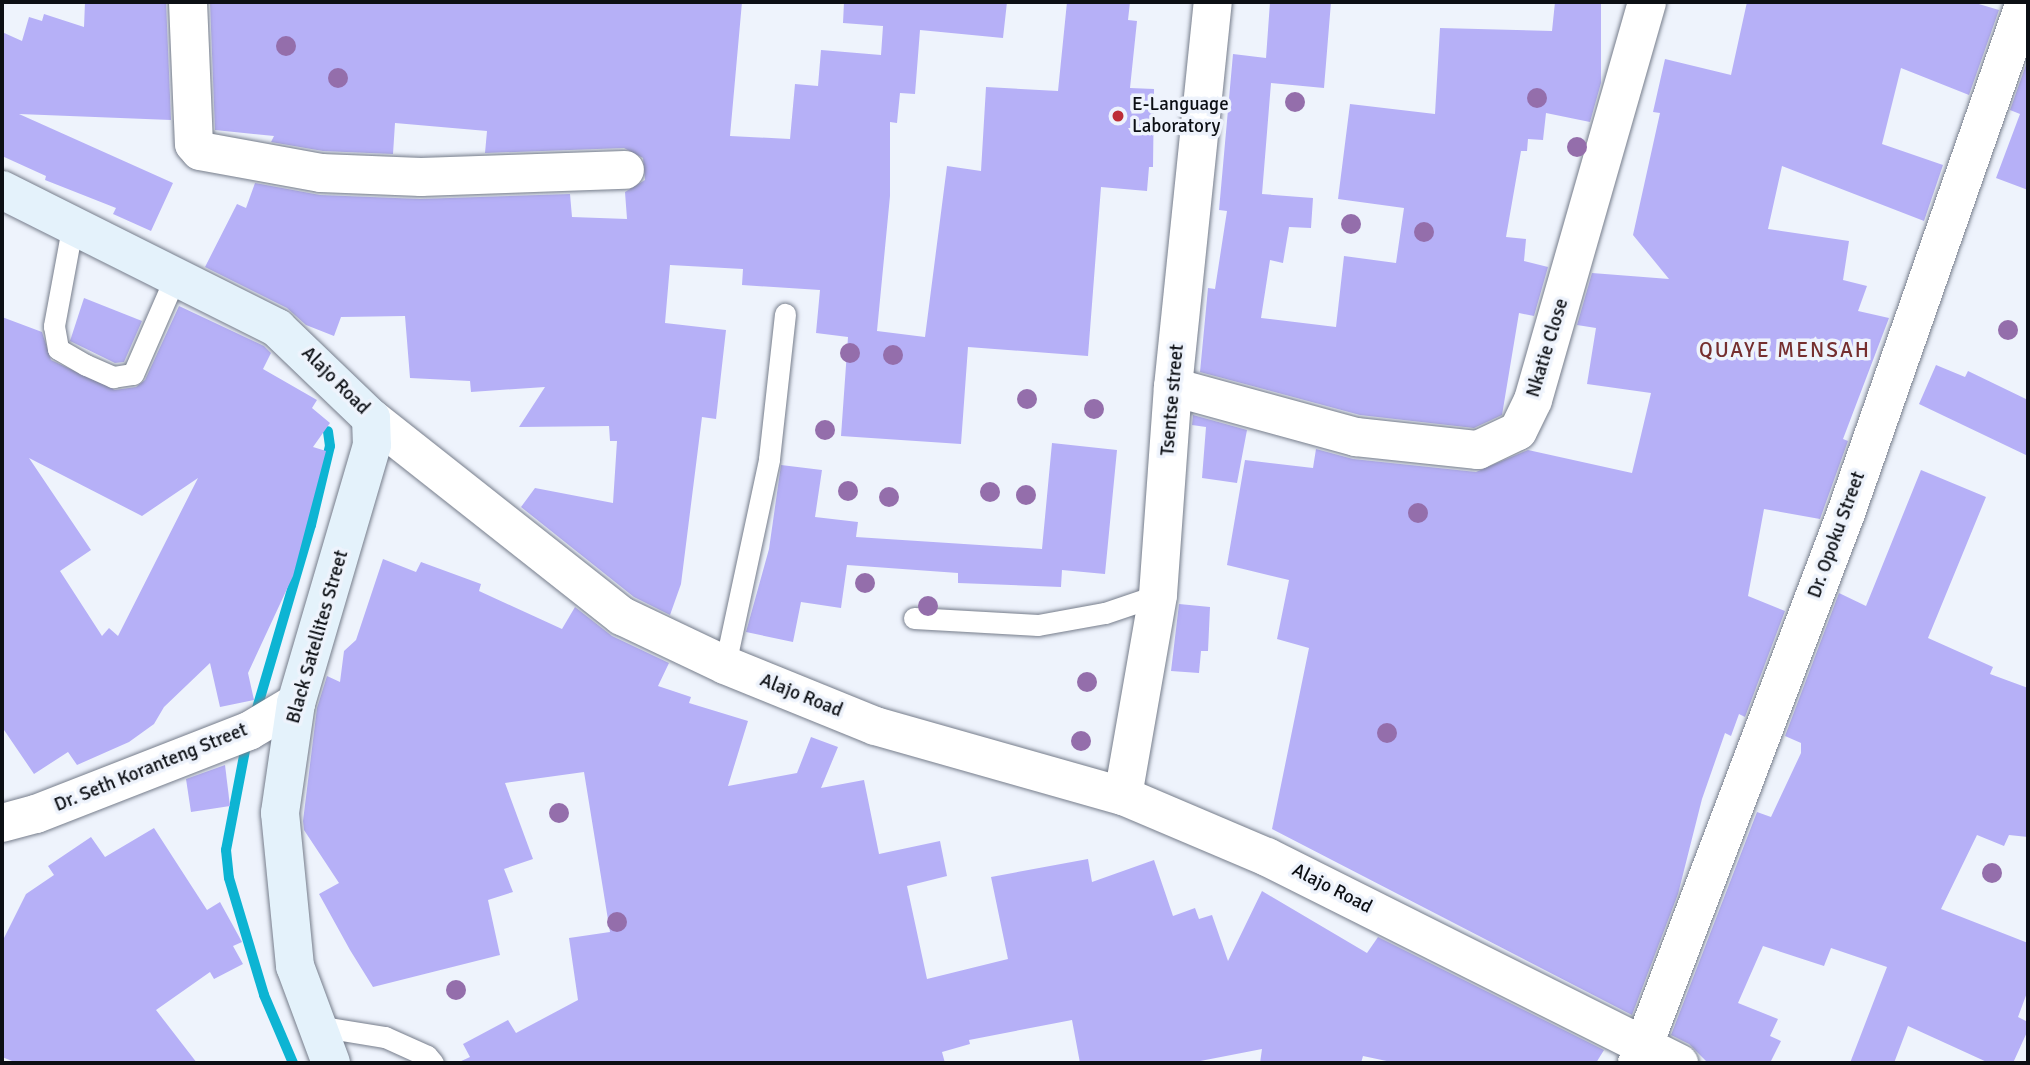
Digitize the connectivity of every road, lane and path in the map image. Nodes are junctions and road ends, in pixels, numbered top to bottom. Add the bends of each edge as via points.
1 (188, 2) edge
2 (1213, 2) edge
3 (1647, 2) edge
4 (2025, 2) edge
5 (625, 170) dead end
6 (2, 191) edge
7 (73, 223) junction
8 (176, 275) junction
9 (785, 314) dead end
10 (1173, 387) junction
11 (371, 418) junction
12 (1158, 595) junction
13 (914, 618) dead end
14 (725, 665) junction
15 (296, 703) junction
16 (1123, 796) junction
17 (2, 823) edge
18 (317, 1026) junction
19 (1654, 1058) edge
20 (331, 1063) edge
21 (433, 1063) edge

1 - 5 street via 194,144 200,151 321,173 421,177
2 - 10 street, Tsentse street
3 - 10 street, Nkatie Close via 1534,400 1518,431 1479,450 1356,438
4 - 19 street, Dr. Opoku Street
6 - 7 street, Alajo Road
7 - 8 street, Alajo Road
7 - 8 lane via 54,327 58,349 86,365 113,377 133,374 157,328
8 - 11 street, Alajo Road via 293,339
9 - 14 lane via 769,459
10 - 12 street, Tsentse street
11 - 14 street, Alajo Road via 622,616
11 - 15 street, Black Satellites Street via 372,445
12 - 13 lane via 1105,613 1038,625
12 - 16 street, Tsentse street
14 - 16 street, Alajo Road via 876,726
15 - 17 street, Dr. Seth Koranteng Street via 249,731
15 - 18 street, Black Satellites Street via 280,813 284,886 295,966
16 - 19 street, Alajo Road via 1267,857
18 - 20 street, Black Satellites Street
18 - 21 lane via 386,1037

